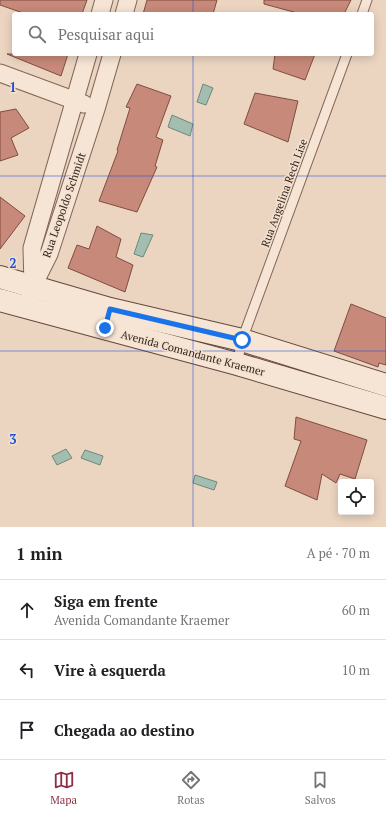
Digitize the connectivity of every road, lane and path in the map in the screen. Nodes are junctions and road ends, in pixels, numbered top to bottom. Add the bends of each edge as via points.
1 (104, 0) edge
2 (128, 0) edge
3 (367, 0) edge
4 (101, 12) edge
5 (125, 12) edge
6 (363, 12) edge
7 (87, 56) edge
8 (111, 56) edge
9 (346, 56) edge
10 (0, 73) edge
11 (74, 100) junction
12 (96, 109) junction
13 (0, 277) edge
14 (33, 286) junction
15 (0, 300) edge
16 (28, 308) junction
17 (107, 319) junction
18 (242, 340) junction
19 (237, 364) junction
20 (385, 384) edge
21 (382, 407) edge

1 - 4 street
2 - 5 street
3 - 6 lane
7 - 11 street, Rua Leopoldo Schmidt
8 - 12 street, Rua Leopoldo Schmidt
9 - 18 lane, Rua Angelina Rech Lise
10 - 11 street
11 - 12 street
11 - 14 street, Rua Leopoldo Schmidt via 32,248
12 - 14 street, Rua Leopoldo Schmidt via 49,254
13 - 14 main road, Avenida Comandante Kraemer
14 - 16 street
14 - 17 main road, Avenida Comandante Kraemer
15 - 16 main road, Avenida Comandante Kraemer
16 - 17 main road, Avenida Comandante Kraemer
17 - 18 main road, Avenida Comandante Kraemer
17 - 19 main road, Avenida Comandante Kraemer
18 - 19 lane, Rua Angelina Rech Lise
18 - 20 main road, Avenida Comandante Kraemer
19 - 21 main road, Avenida Comandante Kraemer
20 - 21 main road

